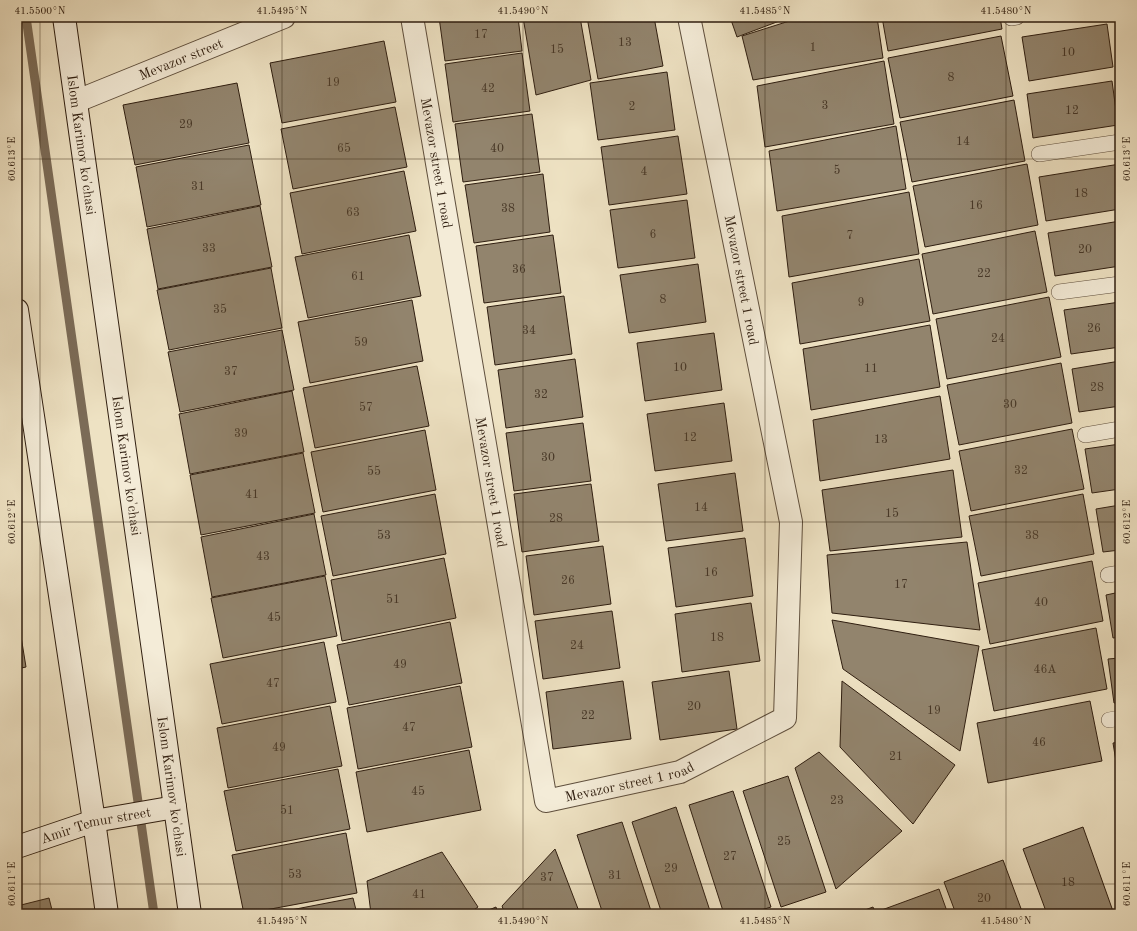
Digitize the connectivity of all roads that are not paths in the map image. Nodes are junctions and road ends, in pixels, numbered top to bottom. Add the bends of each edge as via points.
1 (64, 17) edge
2 (284, 17) edge
3 (412, 17) edge
4 (689, 17) edge
5 (77, 101) junction
6 (1120, 142) edge
7 (1039, 154) dead end
8 (1120, 284) edge
9 (1059, 292) dead end
10 (17, 310) edge
11 (1120, 429) edge
12 (1085, 435) dead end
13 (175, 808) junction
14 (94, 821) junction
15 (17, 847) edge
16 (107, 914) edge
17 (190, 914) edge

1 - 5 street, Islom Karimov ko'chasi
2 - 5 street, Mevazor street
3 - 4 street, Mevazor street 1 road via 546,801 680,772 785,718 791,522
5 - 13 street, Islom Karimov ko'chasi
6 - 7 lane
8 - 9 lane
10 - 14 street
11 - 12 lane
13 - 14 street, Amir Temur street
13 - 17 street, Islom Karimov ko'chasi
14 - 15 street, Amir Temur street
14 - 16 street

